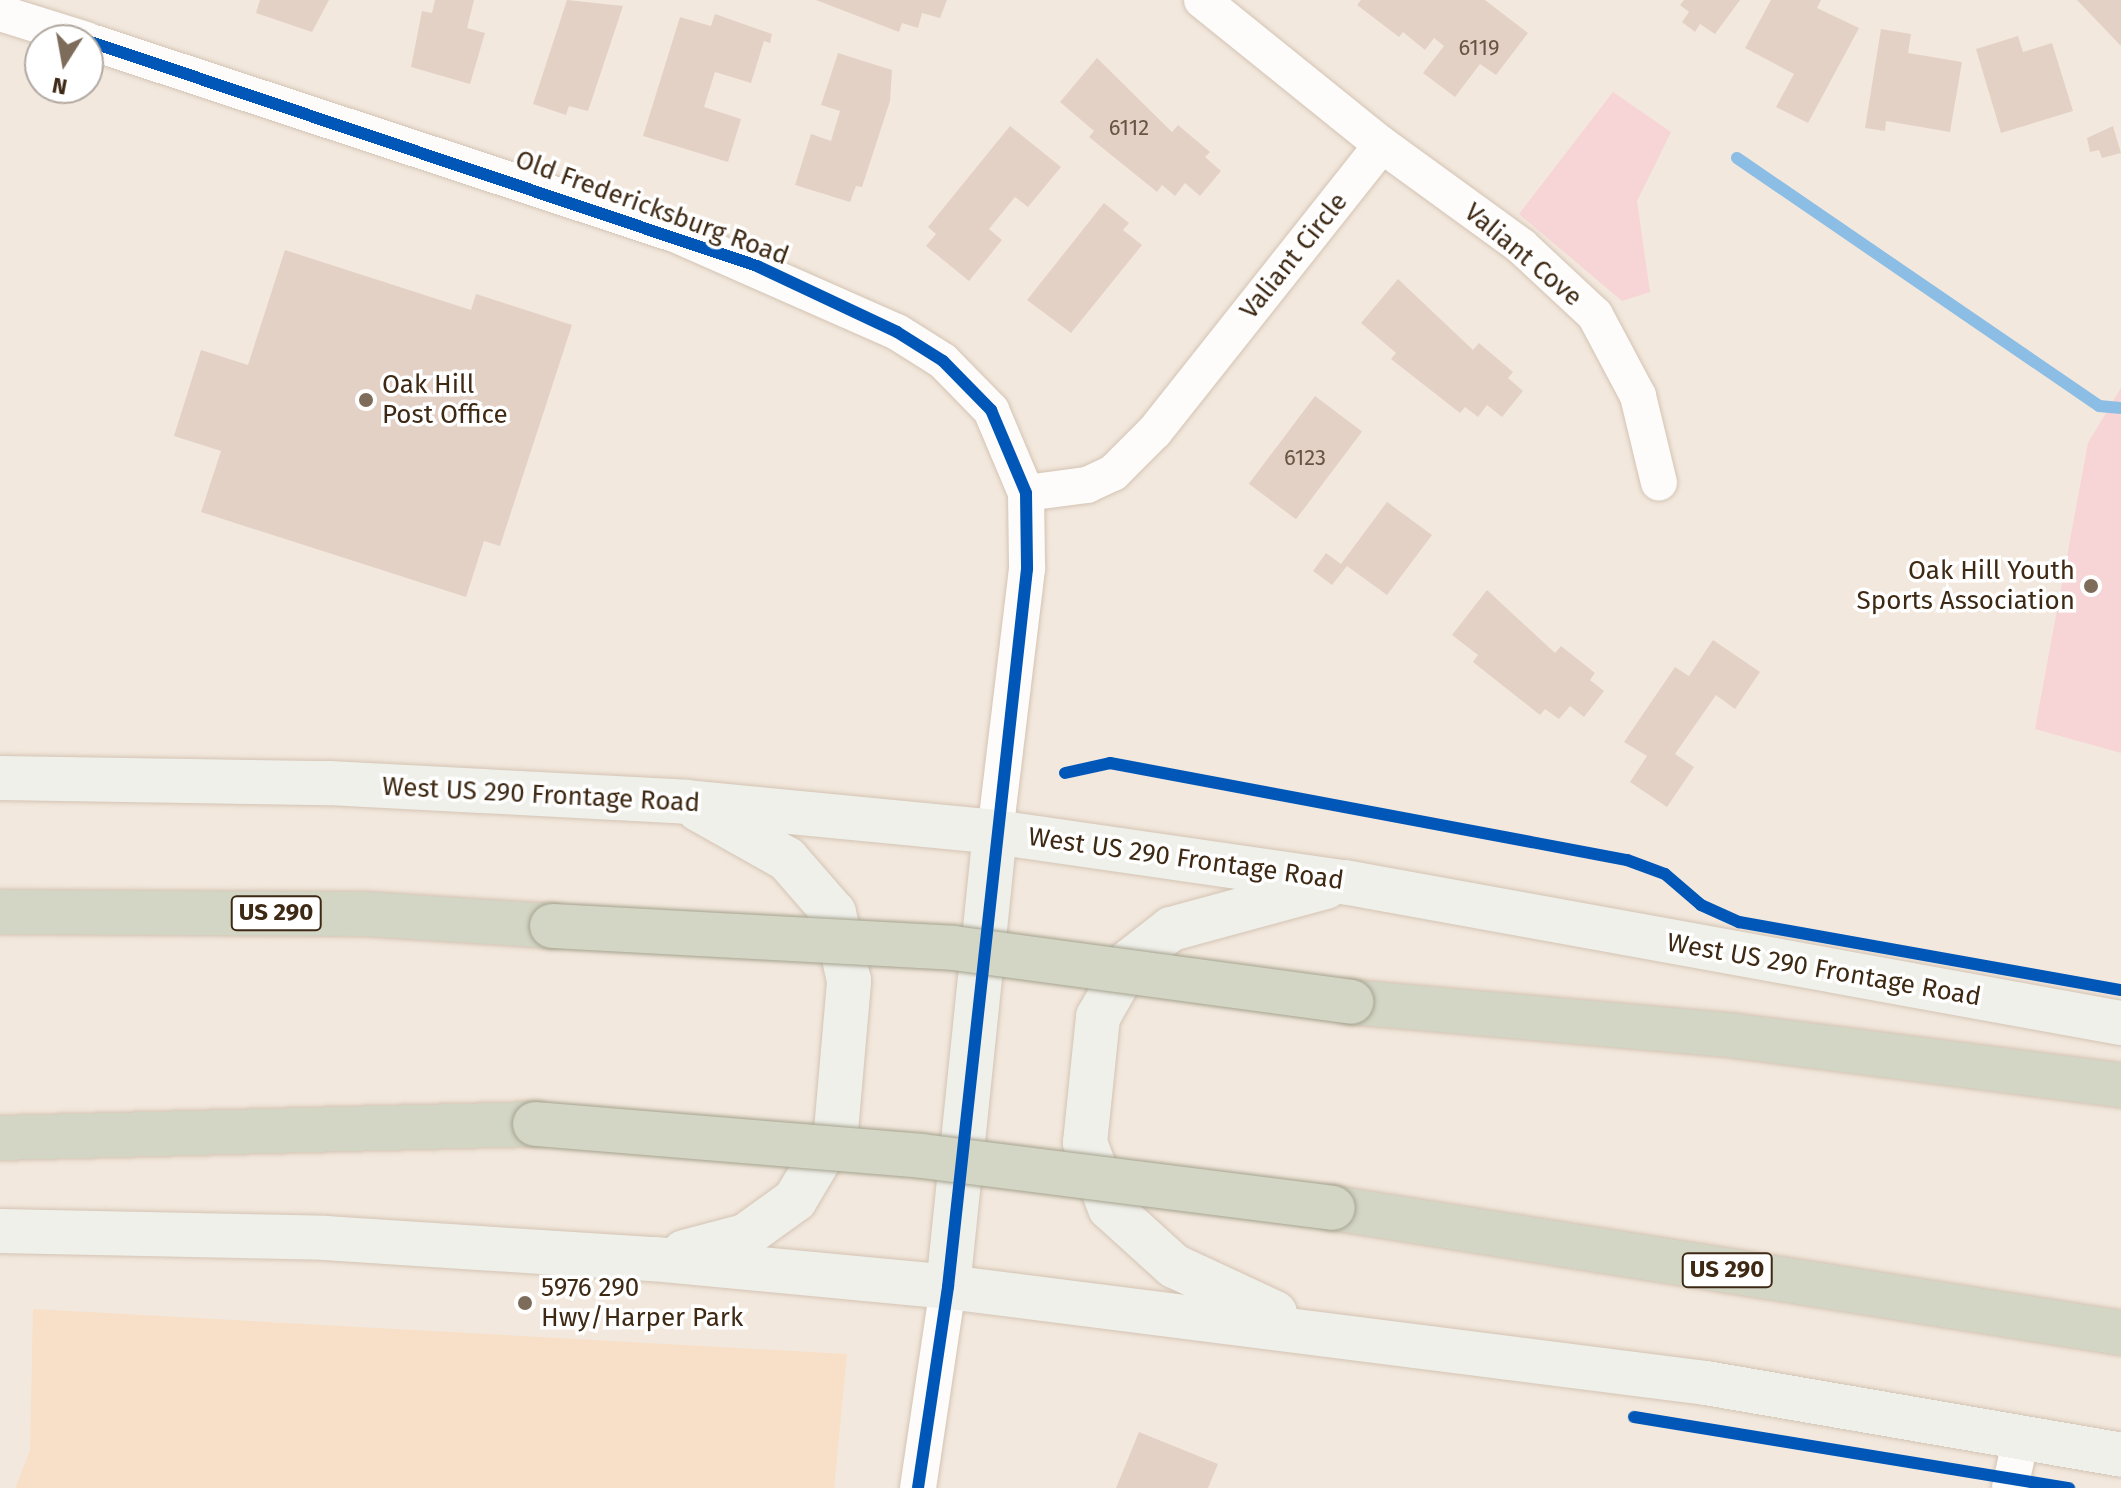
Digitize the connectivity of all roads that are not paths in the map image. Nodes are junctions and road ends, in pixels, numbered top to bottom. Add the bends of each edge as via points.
1 (1202, 0) edge
2 (0, 13) edge
3 (49, 13) edge
4 (104, 46) edge
5 (1382, 145) junction
6 (1659, 483) dead end
7 (1026, 493) junction
8 (0, 778) edge
9 (686, 802) junction
10 (995, 832) junction
11 (1344, 882) junction
12 (0, 912) edge
13 (2121, 1023) edge
14 (2121, 1085) edge
15 (0, 1138) edge
16 (0, 1231) edge
17 (654, 1259) junction
18 (948, 1287) junction
19 (1310, 1329) junction
20 (2121, 1333) edge
21 (2021, 1437) junction
22 (2121, 1455) edge
23 (918, 1488) edge
24 (2010, 1488) edge

1 - 5 street
2 - 3 street, Old Fredericksburg Road
4 - 7 street, Old Fredericksburg Road via 677,235 897,332 943,361 991,410
5 - 6 street, Valiant Cove via 1521,246 1595,315 1638,396
5 - 7 street, Valiant Circle via 1155,431 1113,473 1087,485
7 - 10 street, Old Fredericksburg Road via 1027,569
8 - 9 main road, West US 290 Frontage Road via 329,783
9 - 10 main road, West US 290 Frontage Road
9 - 17 main road via 787,859 834,913 849,981 836,1131 795,1200 745,1236
10 - 11 main road, West US 290 Frontage Road
10 - 18 main road
11 - 13 main road, West US 290 Frontage Road
11 - 19 main road via 1171,929 1130,961 1098,1017 1085,1143 1110,1208 1174,1266
12 - 14 highway, US 290, bridge via 366,914 953,948 1351,1002 1736,1036
15 - 20 highway, US 290, bridge via 535,1124 922,1156 1333,1208
16 - 17 main road via 325,1238
17 - 18 main road
18 - 19 main road
18 - 23 street
19 - 21 main road via 1706,1383
21 - 22 main road
21 - 24 street

